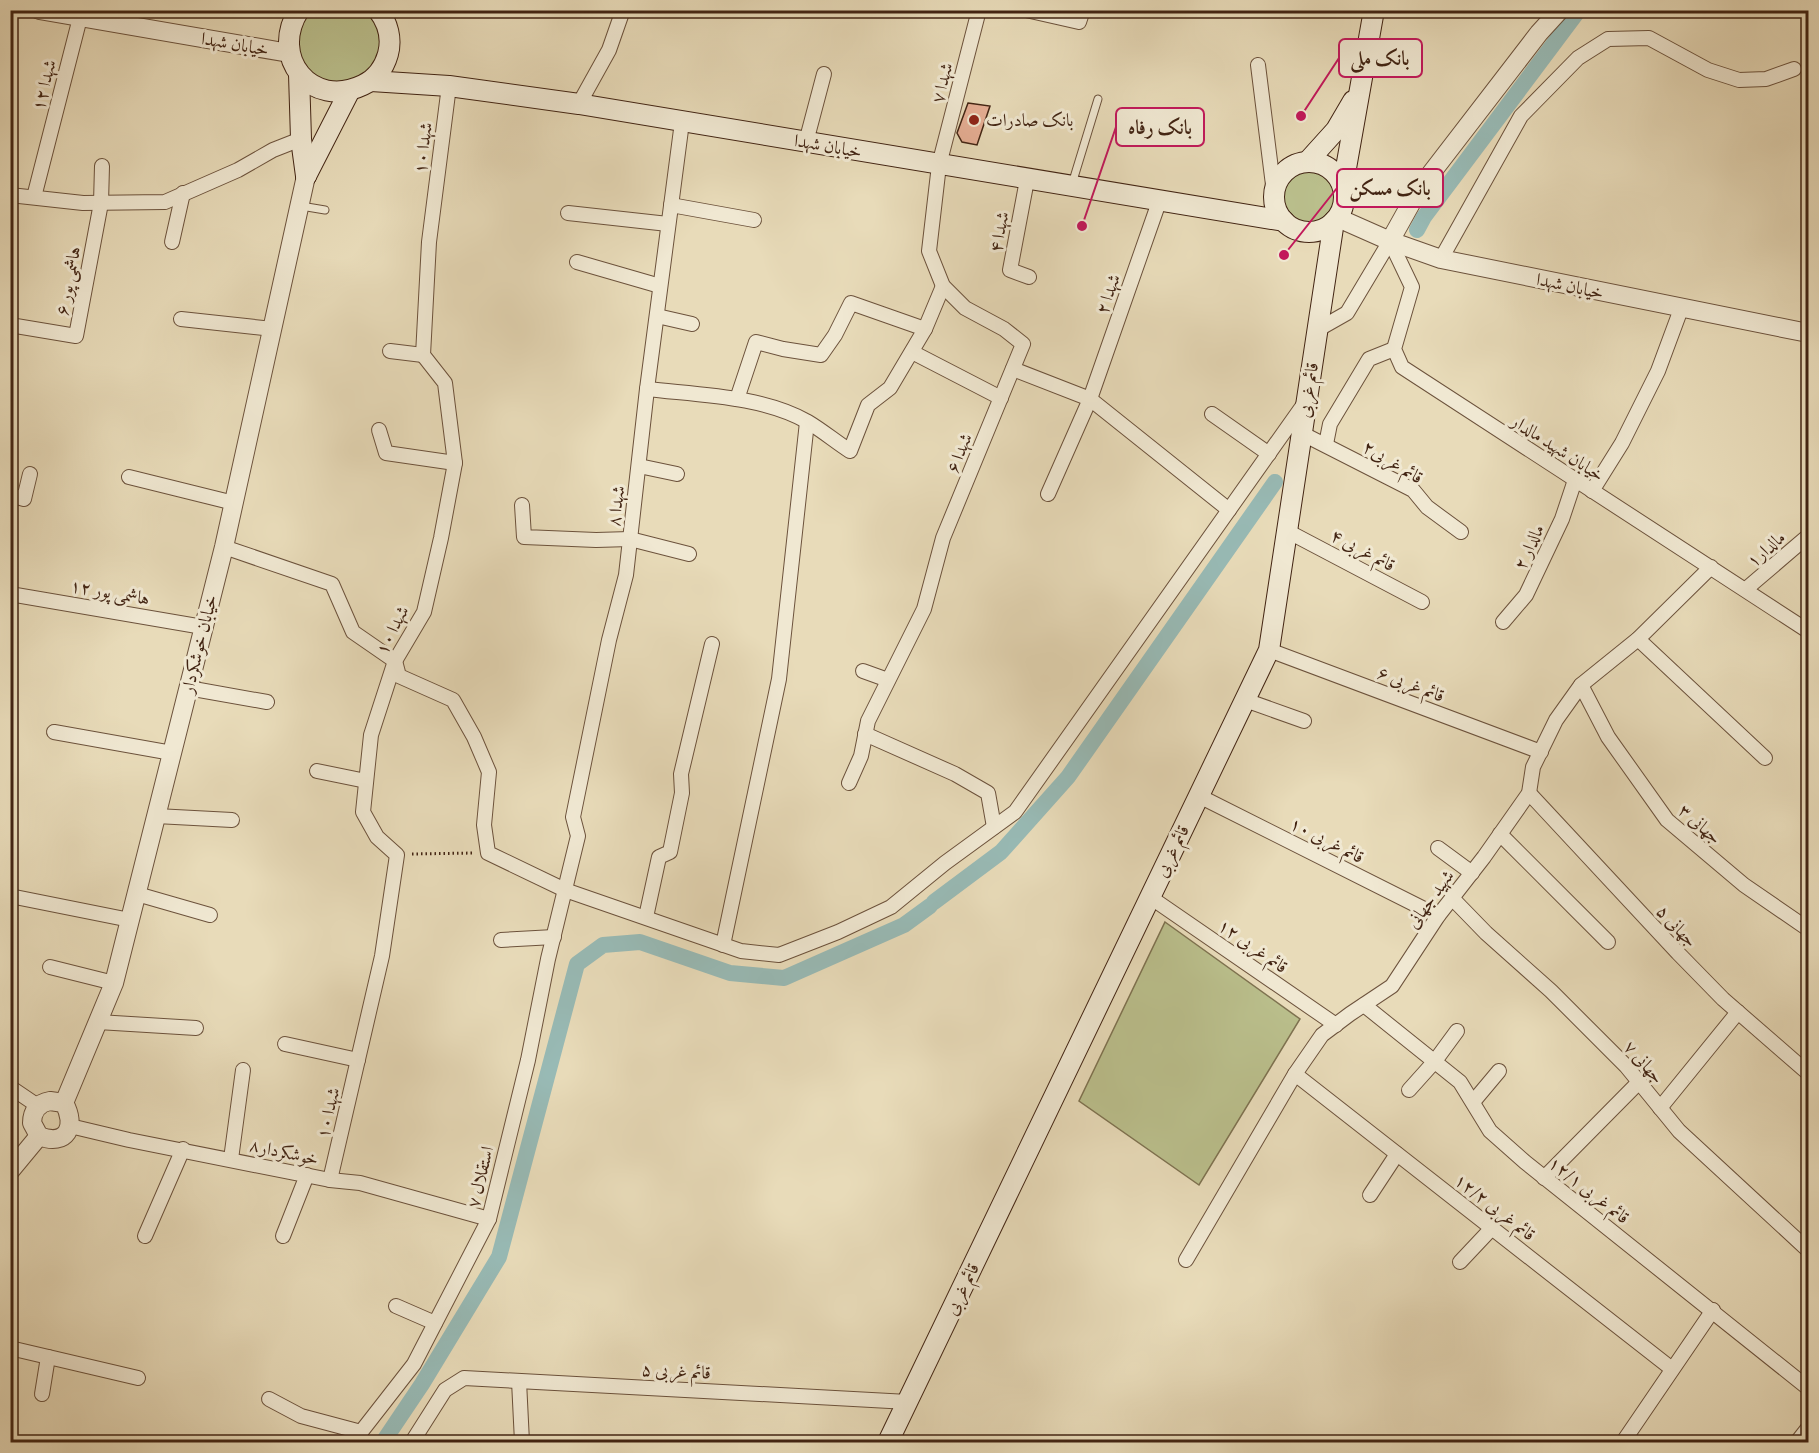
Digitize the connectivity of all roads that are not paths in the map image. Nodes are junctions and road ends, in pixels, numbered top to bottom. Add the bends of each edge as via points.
1 (39, 10) edge
2 (300, 10) edge
3 (623, 10) edge
4 (979, 10) edge
5 (1026, 10) edge
6 (1083, 10) edge
7 (1374, 10) edge
8 (1560, 10) edge
9 (380, 12) edge
10 (81, 14) edge
11 (289, 53) junction
12 (1258, 64) dead end
13 (1794, 69) dead end
14 (299, 74) junction
15 (824, 74) dead end
16 (371, 81) junction
17 (1362, 83) junction
18 (448, 86) junction
19 (349, 92) junction
20 (1098, 99) dead end
21 (579, 104) junction
22 (682, 122) junction
23 (301, 139) junction
24 (806, 142) junction
25 (1308, 161) junction
26 (939, 165) junction
27 (102, 166) dead end
28 (306, 176) junction
29 (1027, 180) junction
30 (1343, 184) junction
31 (1072, 186) junction
32 (1274, 193) junction
33 (183, 194) junction
34 (10, 195) edge
35 (34, 197) junction
36 (1159, 202) junction
37 (101, 203) junction
38 (671, 205) junction
39 (299, 206) junction
40 (325, 210) dead end
41 (568, 213) dead end
42 (754, 220) dead end
43 (1336, 220) junction
44 (1284, 221) junction
45 (668, 224) junction
46 (1390, 241) junction
47 (172, 242) dead end
48 (1441, 259) junction
49 (577, 262) dead end
50 (1029, 277) dead end
51 (660, 286) junction
52 (943, 286) junction
53 (1682, 309) junction
54 (657, 316) junction
55 (182, 319) dead end
56 (692, 324) dead end
57 (10, 325) edge
58 (273, 329) junction
59 (925, 329) junction
60 (1317, 330) junction
61 (1809, 333) edge
62 (1394, 349) junction
63 (390, 351) dead end
64 (912, 352) junction
65 (423, 355) junction
66 (1013, 369) junction
67 (647, 389) junction
68 (1001, 398) junction
69 (737, 399) junction
70 (1090, 399) junction
71 (1306, 402) junction
72 (1212, 414) dead end
73 (807, 422) junction
74 (379, 430) dead end
75 (1301, 433) junction
76 (1326, 444) junction
77 (1269, 454) junction
78 (455, 463) junction
79 (639, 466) junction
80 (30, 474) dead end
81 (677, 474) dead end
82 (129, 477) dead end
83 (1575, 480) junction
84 (1592, 491) junction
85 (1048, 494) dead end
86 (10, 495) edge
87 (234, 503) junction
88 (522, 505) dead end
89 (1229, 510) junction
90 (1287, 531) junction
91 (1461, 532) dead end
92 (1809, 536) edge
93 (630, 539) junction
94 (224, 547) junction
95 (689, 554) dead end
96 (1711, 567) junction
97 (1746, 589) junction
98 (10, 594) edge
99 (1422, 602) dead end
100 (1503, 622) dead end
101 (203, 627) junction
102 (1809, 631) edge
103 (1638, 639) junction
104 (712, 644) dead end
105 (1269, 650) junction
106 (395, 661) junction
107 (863, 671) dead end
108 (888, 680) junction
109 (1581, 685) junction
110 (188, 688) junction
111 (1245, 700) junction
112 (267, 702) dead end
113 (1304, 721) dead end
114 (54, 732) dead end
115 (865, 734) junction
116 (1540, 752) junction
117 (172, 753) junction
118 (1765, 758) dead end
119 (317, 771) dead end
120 (366, 781) junction
121 (849, 783) dead end
122 (1529, 793) junction
123 (1199, 796) junction
124 (156, 816) junction
125 (232, 820) dead end
126 (994, 827) junction
127 (1500, 834) junction
128 (1438, 848) dead end
129 (1472, 873) junction
130 (565, 890) junction
131 (137, 894) junction
132 (10, 896) edge
133 (1150, 897) junction
134 (1452, 898) junction
135 (210, 915) dead end
136 (1438, 916) junction
137 (646, 917) junction
138 (130, 920) junction
139 (1809, 929) edge
140 (554, 937) junction
141 (501, 940) dead end
142 (1608, 942) dead end
143 (723, 945) junction
144 (50, 967) dead end
145 (114, 982) junction
146 (1364, 1005) junction
147 (1738, 1012) junction
148 (98, 1022) junction
149 (1336, 1025) junction
150 (196, 1028) dead end
151 (1457, 1031) dead end
152 (285, 1044) dead end
153 (358, 1060) junction
154 (1435, 1061) junction
155 (243, 1070) dead end
156 (1499, 1071) dead end
157 (1809, 1073) edge
158 (1295, 1074) junction
159 (1639, 1082) junction
160 (10, 1087) edge
161 (1409, 1090) dead end
162 (1473, 1102) junction
163 (64, 1103) junction
164 (38, 1106) junction
165 (1660, 1108) junction
166 (70, 1126) junction
167 (39, 1136) junction
168 (183, 1149) junction
169 (1397, 1154) junction
170 (231, 1159) junction
171 (10, 1171) edge
172 (307, 1175) junction
173 (1544, 1178) junction
174 (330, 1180) junction
175 (1370, 1195) dead end
176 (489, 1218) junction
177 (1492, 1228) junction
178 (145, 1236) dead end
179 (283, 1236) dead end
180 (1809, 1250) edge
181 (1186, 1260) dead end
182 (1460, 1262) dead end
183 (396, 1306) dead end
184 (1713, 1310) junction
185 (435, 1323) junction
186 (10, 1348) edge
187 (48, 1357) junction
188 (1672, 1369) junction
189 (138, 1378) dead end
190 (519, 1381) junction
191 (1809, 1388) edge
192 (42, 1394) dead end
193 (269, 1399) dead end
194 (908, 1402) junction
195 (1809, 1428) edge
196 (359, 1437) edge
197 (412, 1443) edge
198 (522, 1443) edge
199 (888, 1443) edge
200 (1623, 1443) edge
201 (1797, 1443) edge

1 - 10 street, خیابان شهدا
2 - 11 main road via 290,30
3 - 21 street via 609,50
4 - 26 street, شهدا ۷
5 - 6 street via 1079,21
7 - 17 main road
8 - 46 street via 1419,189
9 - 16 main road via 389,39 388,51
10 - 11 street, خیابان شهدا
10 - 35 street, شهدا ۱۲
11 - 14 main road
12 - 32 street
13 - 48 street via 1766,79 1739,80 1708,70 1649,38 1608,39 1578,58 1521,116
14 - 19 main road via 322,90
14 - 23 main road
15 - 24 street
16 - 18 main road, خیابان شهدا
16 - 19 main road
17 - 25 main road via 1336,130
17 - 30 main road
18 - 21 main road, خیابان شهدا
18 - 65 street, شهدا ۱۰ via 429,242
19 - 28 main road
20 - 31 lane
21 - 22 main road, خیابان شهدا
22 - 24 main road, خیابان شهدا
22 - 38 street, شهدا ۸
23 - 28 main road
23 - 33 street
24 - 26 main road, خیابان شهدا
25 - 30 main road via 1329,167
25 - 32 main road via 1287,169
26 - 29 main road, خیابان شهدا
26 - 52 street, شهدا ۶ via 929,251
27 - 37 street
28 - 39 street, خیابان خوشکردار
29 - 31 main road, خیابان شهدا
29 - 50 street, شهدا ۴ via 1010,270
30 - 43 main road via 1344,202
31 - 36 main road, خیابان شهدا
32 - 44 main road via 1274,203
33 - 37 street via 165,202
33 - 47 street
34 - 35 street
35 - 37 street
36 - 44 main road, خیابان شهدا
36 - 70 street, شهدا ۲
37 - 57 street, هاشمی پور ۶ via 76,336
38 - 42 street
38 - 45 street, شهدا ۸
39 - 40 lane
39 - 58 street, خیابان خوشکردار
41 - 45 street
43 - 44 main road via 1315,232 1304,232
43 - 46 street, خیابان شهدا
43 - 60 main road, قائم غربی
45 - 51 street, شهدا ۸
46 - 48 street, خیابان شهدا
46 - 60 street via 1347,313
46 - 62 street via 1412,287
48 - 53 street, خیابان شهدا
49 - 51 street
51 - 54 street, شهدا ۸
52 - 59 street
52 - 66 street, شهدا ۶ via 965,308 1023,344
53 - 61 street, خیابان شهدا
53 - 84 street via 1658,371 1622,443
54 - 56 street
54 - 67 street, شهدا ۸
55 - 58 street
58 - 87 street, خیابان خوشکردار
59 - 64 street
59 - 69 street via 851,303 821,355 756,342
60 - 71 main road, قائم غربی
62 - 76 street via 1370,359 1330,424
62 - 83 street, خیابان شهید مالدار via 1402,367
63 - 65 street
64 - 68 street
64 - 73 street via 890,388 868,405 850,451
65 - 78 street, شهدا ۱۰ via 444,383
66 - 68 street, شهدا ۶
66 - 70 street
67 - 69 street
67 - 79 street, شهدا ۸
68 - 108 street, شهدا ۶ via 943,538 924,609
69 - 73 street
70 - 85 street, شهدا ۲
70 - 89 street
71 - 75 main road, قائم غربی
71 - 77 street
72 - 77 street
73 - 143 street via 779,679
74 - 78 street via 386,453
75 - 76 street, ۲قائم غربی
75 - 90 main road, قائم غربی
76 - 91 street, ۲قائم غربی via 1413,490 1427,507
77 - 89 street
78 - 106 street, شهدا ۱۰ via 423,612
79 - 81 street
79 - 93 street, شهدا ۸
80 - 86 street via 24,499
82 - 87 street
83 - 84 street, خیابان شهید مالدار
83 - 100 street, مالدار ۲ via 1562,519 1526,595
84 - 96 street, خیابان شهید مالدار
87 - 94 street, خیابان خوشکردار
88 - 93 street via 524,537
89 - 126 street via 1015,812
90 - 99 street, قائم غربی ۴
90 - 105 main road, قائم غربی
92 - 97 street, مالدار۱
93 - 95 street
93 - 130 street, شهدا ۸ via 626,575 573,817 578,836
94 - 101 street, خیابان خوشکردار
94 - 106 street via 332,584 353,632
96 - 97 street, خیابان شهید مالدار
96 - 103 street, شهید جهانی
97 - 102 street, خیابان شهید مالدار
98 - 101 street, هاشمی پور ۱۲
101 - 110 street, خیابان خوشکردار
103 - 109 street, شهید جهانی
103 - 118 street
104 - 137 street via 681,774 682,793 670,852 659,857
105 - 111 main road, قائم غربی
105 - 116 street, قائم غربی ۶
106 - 120 street, شهدا ۱۰ via 371,735
106 - 130 street via 399,676 453,700 474,737 489,772 484,825 488,853
107 - 108 street
108 - 115 street, شهدا ۶
109 - 116 street, شهید جهانی via 1556,720
109 - 139 street, جهانی ۳ via 1608,737 1667,820 1744,885
110 - 112 street
110 - 117 street, خیابان خوشکردار
111 - 113 street
111 - 123 main road, قائم غربی
114 - 117 street
115 - 121 street, شهدا ۶ via 861,756
115 - 126 street via 988,793
116 - 122 street, شهید جهانی
117 - 124 street, خیابان خوشکردار
119 - 120 street
120 - 153 street, شهدا ۱۰ via 363,812 377,837 397,855 382,956
122 - 127 street, شهید جهانی
122 - 147 street, جهانی ۵
123 - 133 main road, قائم غربی
123 - 136 street, قائم غربی ۱۰
124 - 125 street
124 - 131 street, خیابان خوشکردار
126 - 143 street via 891,907 838,932 779,955
127 - 129 street, شهید جهانی
127 - 142 street
128 - 129 street
129 - 134 street, شهید جهانی
130 - 137 street
130 - 140 street, استقلال ۷
131 - 135 street
131 - 138 street, خیابان خوشکردار
132 - 138 street
133 - 149 street, قائم غربی ۱۲
133 - 194 main road, قائم غربی
134 - 136 street, شهید جهانی
134 - 159 street, جهانی ۷ via 1551,991
136 - 146 street, شهید جهانی via 1392,986
137 - 143 street
138 - 145 street, خیابان خوشکردار
140 - 141 street
140 - 176 street, استقلال ۷
144 - 145 street
145 - 148 street, خیابان خوشکردار
146 - 149 street, شهید جهانی
146 - 154 street, قائم غربی ۱۲/۱
147 - 157 street, جهانی ۵
147 - 165 street
148 - 150 street
148 - 163 street, خیابان خوشکردار
149 - 158 street, شهید جهانی via 1322,1035
151 - 154 street
152 - 153 street
153 - 174 street, شهدا ۱۰
154 - 161 street
154 - 162 street, قائم غربی ۱۲/۱ via 1461,1082
155 - 170 street
156 - 162 street
158 - 169 street, قائم غربی ۱۲/۲
158 - 181 street, شهید جهانی
159 - 165 street, جهانی ۷
159 - 173 street
160 - 164 street
162 - 173 street, قائم غربی ۱۲/۱ via 1490,1131
163 - 164 street via 50,1101
163 - 166 street via 70,1114
164 - 167 street via 32,1123
165 - 180 street, جهانی ۷ via 1679,1131
166 - 167 street via 58,1139
166 - 168 street, خوشکردار۸
167 - 171 street
168 - 170 street, خوشکردار۸
168 - 178 street
169 - 175 street
169 - 177 street, قائم غربی ۱۲/۲
170 - 172 street, خوشکردار۸
172 - 174 street, خوشکردار۸
172 - 179 street
173 - 184 street, قائم غربی ۱۲/۱
174 - 176 street, خوشکردار۸ via 360,1183
176 - 185 street, استقلال ۷
177 - 182 street
177 - 188 street, قائم غربی ۱۲/۲
183 - 185 street
184 - 188 street
184 - 191 street, قائم غربی ۱۲/۱
185 - 196 street, استقلال ۷ via 414,1364
186 - 187 street
187 - 189 street
187 - 192 street
188 - 200 street
190 - 194 street, قائم غربی ۵
190 - 197 street, قائم غربی ۵ via 464,1378 446,1390
190 - 198 street
193 - 196 street via 301,1416
194 - 199 main road, قائم غربی
195 - 201 street

